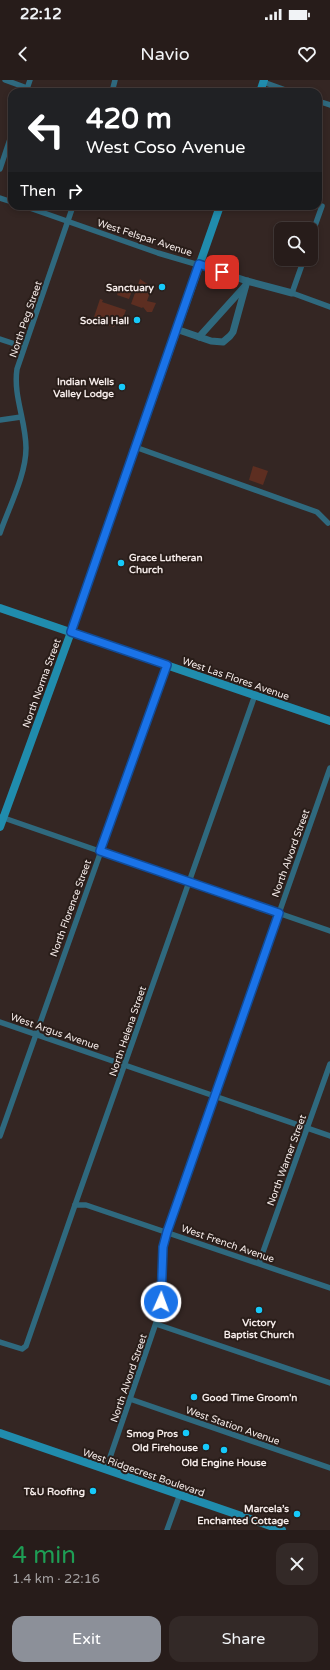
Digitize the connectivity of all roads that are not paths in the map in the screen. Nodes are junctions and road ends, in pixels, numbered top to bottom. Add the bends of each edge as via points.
1 (5, 80) edge
2 (264, 81) edge
3 (23, 88) edge
4 (281, 88) edge
5 (8, 145) edge
6 (0, 169) edge
7 (36, 210) edge
8 (72, 210) edge
9 (219, 210) edge
10 (321, 210) edge
11 (68, 221) junction
12 (316, 222) edge
13 (199, 264) junction
14 (302, 266) edge
15 (247, 283) junction
16 (292, 293) junction
17 (330, 307) edge
18 (176, 329) junction
19 (199, 337) junction
20 (0, 339) edge
21 (24, 347) junction
22 (21, 417) junction
23 (0, 420) edge
24 (135, 447) junction
25 (3, 515) edge
26 (328, 523) dead end
27 (0, 533) edge
28 (0, 608) edge
29 (71, 632) junction
30 (167, 665) junction
31 (255, 695) junction
32 (330, 721) edge
33 (330, 768) edge
34 (2, 817) edge
35 (0, 827) edge
36 (100, 851) junction
37 (189, 882) junction
38 (279, 913) junction
39 (330, 931) edge
40 (0, 1022) edge
41 (36, 1034) junction
42 (330, 1064) edge
43 (125, 1065) junction
44 (215, 1096) junction
45 (307, 1128) junction
46 (0, 1136) edge
47 (330, 1136) edge
48 (74, 1205) junction
49 (167, 1232) junction
50 (259, 1263) junction
51 (330, 1288) edge
52 (156, 1324) junction
53 (0, 1342) edge
54 (330, 1383) edge
55 (130, 1399) junction
56 (0, 1433) edge
57 (330, 1468) edge
58 (106, 1469) junction
59 (180, 1494) junction
60 (167, 1530) edge
61 (282, 1530) edge

1 - 3 street
2 - 4 street
5 - 6 street
7 - 11 street, West Felspar Avenue
8 - 11 street, North Peg Street
9 - 13 main road, North Norma Street
10 - 12 street
11 - 13 street, West Felspar Avenue via 158,253
11 - 21 street, North Peg Street
13 - 15 street, West Felspar Avenue
13 - 18 main road, North Norma Street
14 - 16 street
15 - 16 street, West Felspar Avenue
15 - 19 street
15 - 19 street via 236,324 230,336 223,342
16 - 17 street, West Felspar Avenue
18 - 19 street
18 - 24 main road, North Norma Street
20 - 21 street
21 - 22 street, North Peg Street via 15,382
22 - 23 street
22 - 25 street, North Peg Street via 26,439 25,460
24 - 26 street via 317,512
24 - 29 main road, North Norma Street
25 - 27 street, North Peg Street
28 - 29 main road, West Las Flores Avenue
29 - 30 main road, West Las Flores Avenue
29 - 34 main road, North Norma Street
30 - 31 main road, West Las Flores Avenue
30 - 36 street, North Florence Street
31 - 32 main road, West Las Flores Avenue
31 - 37 street, North Helena Street
33 - 38 street, North Alvord Street
34 - 35 main road, North Norma Street
34 - 36 street
36 - 37 street
36 - 41 street, North Florence Street
37 - 38 street
37 - 43 street, North Helena Street
38 - 39 street
38 - 44 street, North Alvord Street
40 - 41 street, West Argus Avenue
41 - 43 street, West Argus Avenue
41 - 46 street, North Florence Street
42 - 45 street, North Warner Street
43 - 44 street, West Argus Avenue
43 - 48 street, North Helena Street
44 - 45 street, West Argus Avenue
44 - 49 street, North Alvord Street
45 - 47 street, West Argus Avenue
45 - 50 street, North Warner Street
48 - 49 street, West French Avenue via 86,1205
48 - 53 street, North Helena Street via 26,1346 22,1349
49 - 50 street, West French Avenue
49 - 52 street, North Alvord Street via 163,1247 160,1311
50 - 51 street, West French Avenue
52 - 54 street
52 - 55 street, North Alvord Street
55 - 57 street, West Station Avenue
55 - 58 street, North Alvord Street
56 - 58 main road, West Ridgecrest Boulevard
58 - 59 main road, West Ridgecrest Boulevard
59 - 60 street
59 - 61 main road, West Ridgecrest Boulevard

